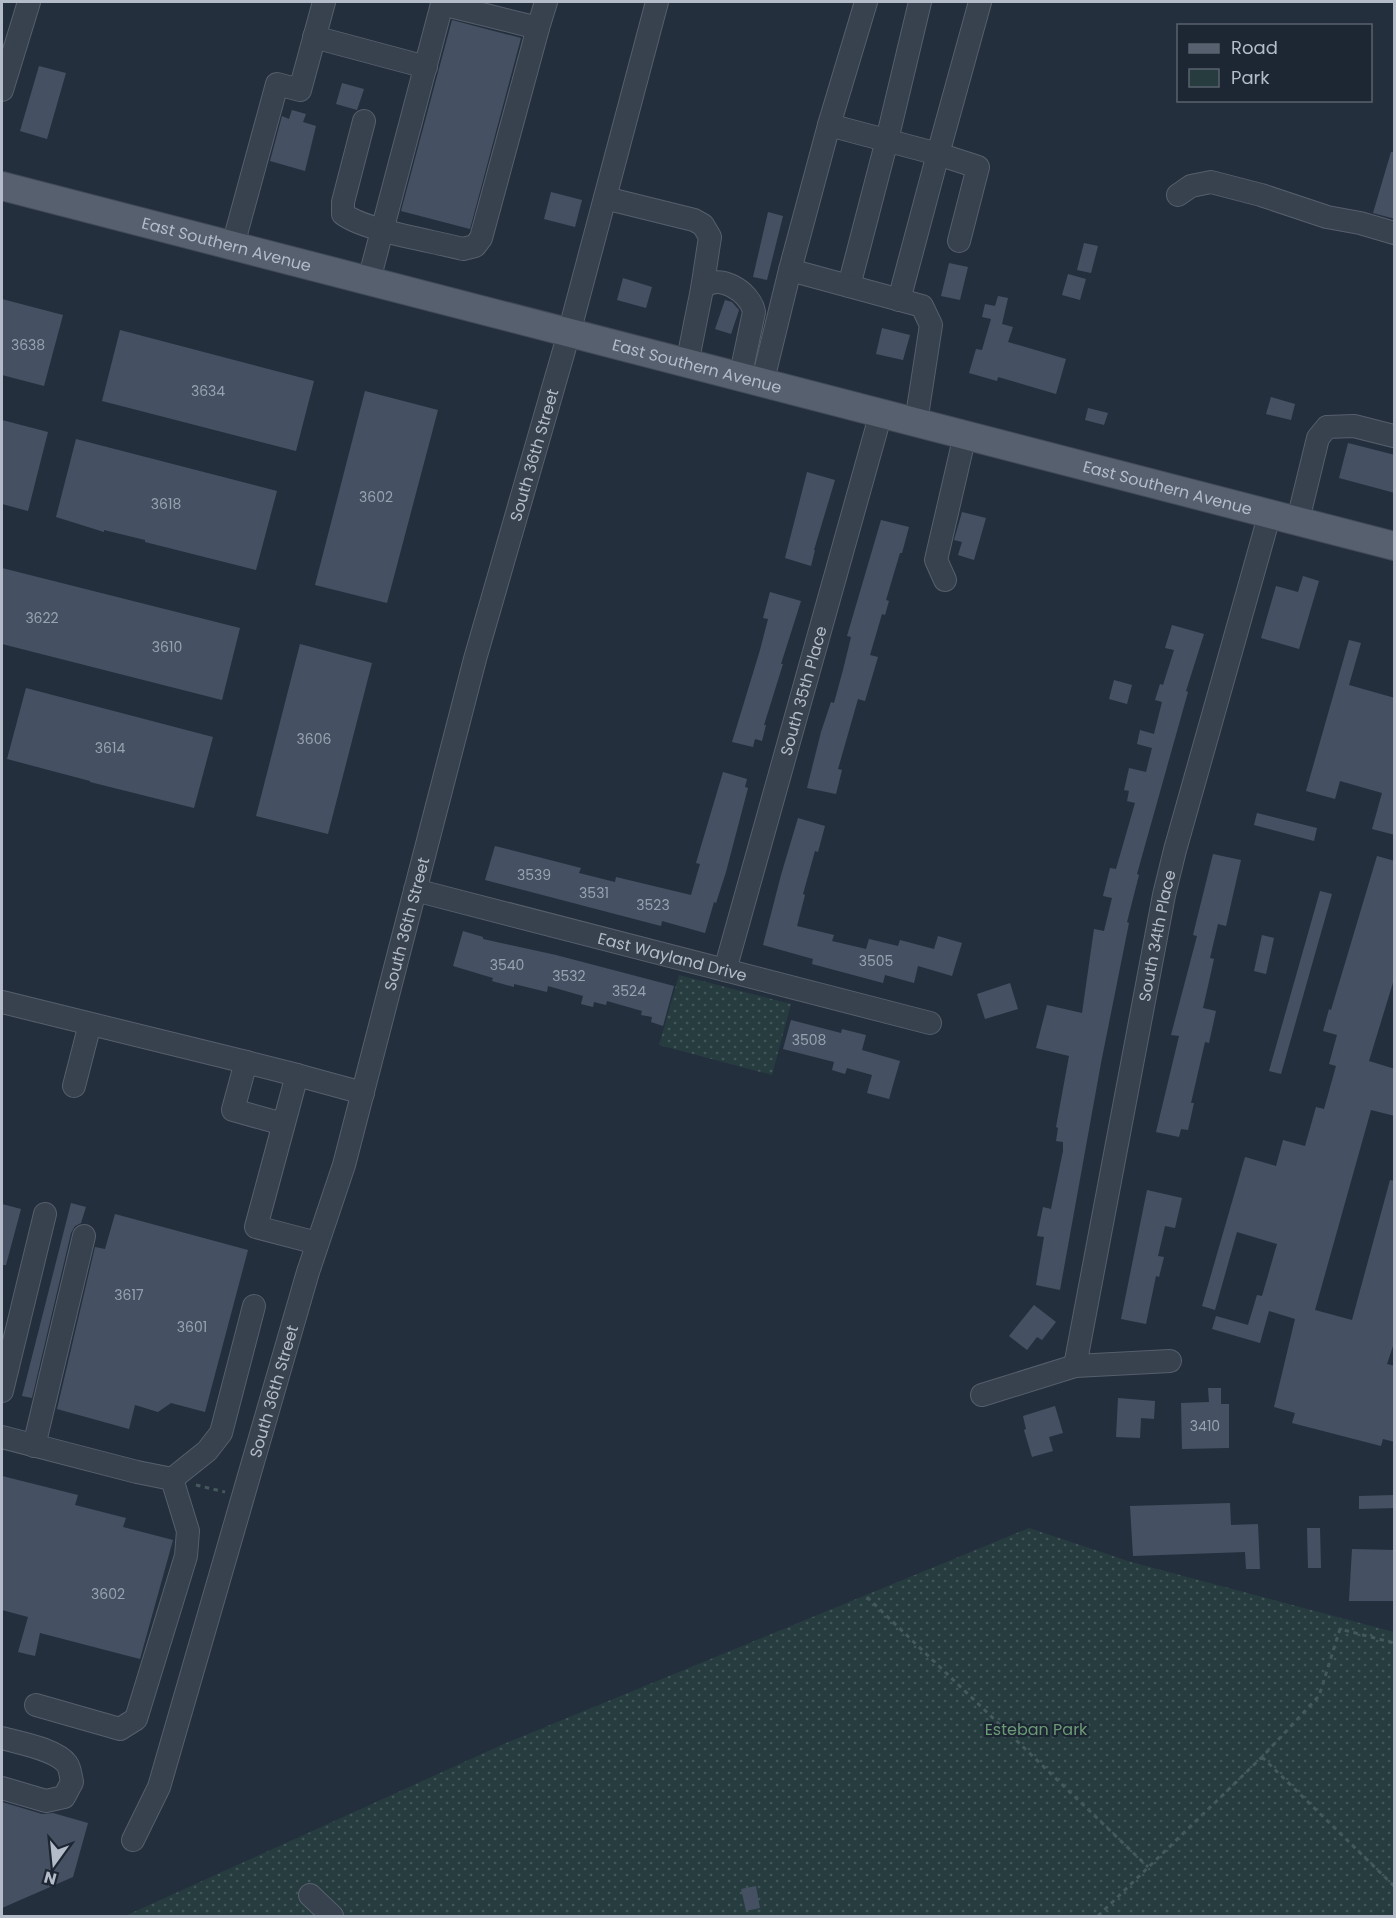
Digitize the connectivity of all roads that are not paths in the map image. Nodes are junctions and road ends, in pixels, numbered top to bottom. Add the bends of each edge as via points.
1 (29, 2) edge
2 (324, 2) edge
3 (546, 2) edge
4 (657, 2) edge
5 (866, 2) edge
6 (920, 2) edge
7 (980, 2) edge
8 (438, 3) edge
9 (538, 28) junction
10 (314, 37) junction
11 (426, 67) junction
12 (2, 90) edge
13 (364, 121) dead end
14 (829, 125) junction
15 (887, 140) junction
16 (938, 154) junction
17 (2, 186) edge
18 (1178, 195) dead end
19 (605, 198) junction
20 (383, 229) junction
21 (1395, 233) edge
22 (959, 241) dead end
23 (233, 245) junction
24 (790, 270) junction
25 (369, 280) junction
26 (849, 286) junction
27 (702, 290) junction
28 (899, 300) junction
29 (569, 333) junction
30 (687, 364) junction
31 (751, 381) junction
32 (881, 413) junction
33 (916, 422) junction
34 (965, 435) junction
35 (1395, 436) edge
36 (1270, 513) junction
37 (1298, 520) junction
38 (1395, 546) edge
39 (945, 580) dead end
40 (415, 890) junction
41 (725, 970) junction
42 (2, 1002) edge
43 (930, 1023) dead end
44 (90, 1024) junction
45 (246, 1062) junction
46 (297, 1075) junction
47 (74, 1086) dead end
48 (363, 1093) junction
49 (283, 1124) junction
50 (45, 1214) dead end
51 (84, 1236) dead end
52 (317, 1243) junction
53 (254, 1306) dead end
54 (1170, 1361) dead end
55 (1075, 1366) junction
56 (3, 1378) edge
57 (982, 1395) dead end
58 (2, 1437) edge
59 (34, 1446) junction
60 (172, 1479) junction
61 (36, 1705) dead end
62 (2, 1738) edge
63 (2, 1788) edge
64 (133, 1840) dead end
65 (310, 1895) dead end
66 (332, 1917) edge

1 - 12 street
2 - 10 street
3 - 9 street
4 - 19 street, South 36th Street
5 - 14 street
6 - 15 street
7 - 16 street
8 - 9 street
8 - 11 street
9 - 20 street via 481,238 475,246 463,249
10 - 11 street
10 - 23 street via 300,90 278,84
11 - 20 street
13 - 20 street via 343,214
14 - 15 street
14 - 24 street
15 - 16 street
15 - 26 street
16 - 22 street via 978,167
16 - 28 street
17 - 23 main road, East Southern Avenue
18 - 21 street via 1191,186 1211,183
19 - 27 street via 703,225 710,237
19 - 29 street, South 36th Street
20 - 25 street
23 - 25 main road, East Southern Avenue
24 - 26 street
24 - 31 street
25 - 29 main road, East Southern Avenue
26 - 28 street
27 - 30 street
27 - 31 street via 716,281 727,284 753,305
28 - 33 street via 922,306 931,325
29 - 30 main road, East Southern Avenue
29 - 40 street, South 36th Street via 475,659
30 - 31 main road, East Southern Avenue
31 - 32 main road, East Southern Avenue
32 - 33 main road, East Southern Avenue
32 - 41 street, South 35th Place
33 - 34 main road, East Southern Avenue
34 - 36 main road, East Southern Avenue
34 - 39 street via 936,560
35 - 37 street via 1354,426 1326,427 1318,438
36 - 37 main road, East Southern Avenue
36 - 55 street, South 34th Place via 1164,895
37 - 38 main road, East Southern Avenue
40 - 41 street, East Wayland Drive
40 - 48 street, South 36th Street
41 - 43 street, East Wayland Drive
42 - 44 street
44 - 45 street
44 - 47 street
45 - 46 street
45 - 49 street via 233,1110
46 - 48 street
46 - 49 street
48 - 52 street, South 36th Street
49 - 52 street via 256,1227
50 - 56 street
51 - 59 street
52 - 64 street, South 36th Street via 159,1787
53 - 60 street via 221,1433 207,1451
54 - 55 street
55 - 57 street
58 - 59 street
59 - 60 street
60 - 61 street via 188,1531 186,1556 136,1719 120,1729
62 - 63 street via 58,1756 68,1765 72,1782 64,1797 46,1801
65 - 66 street

